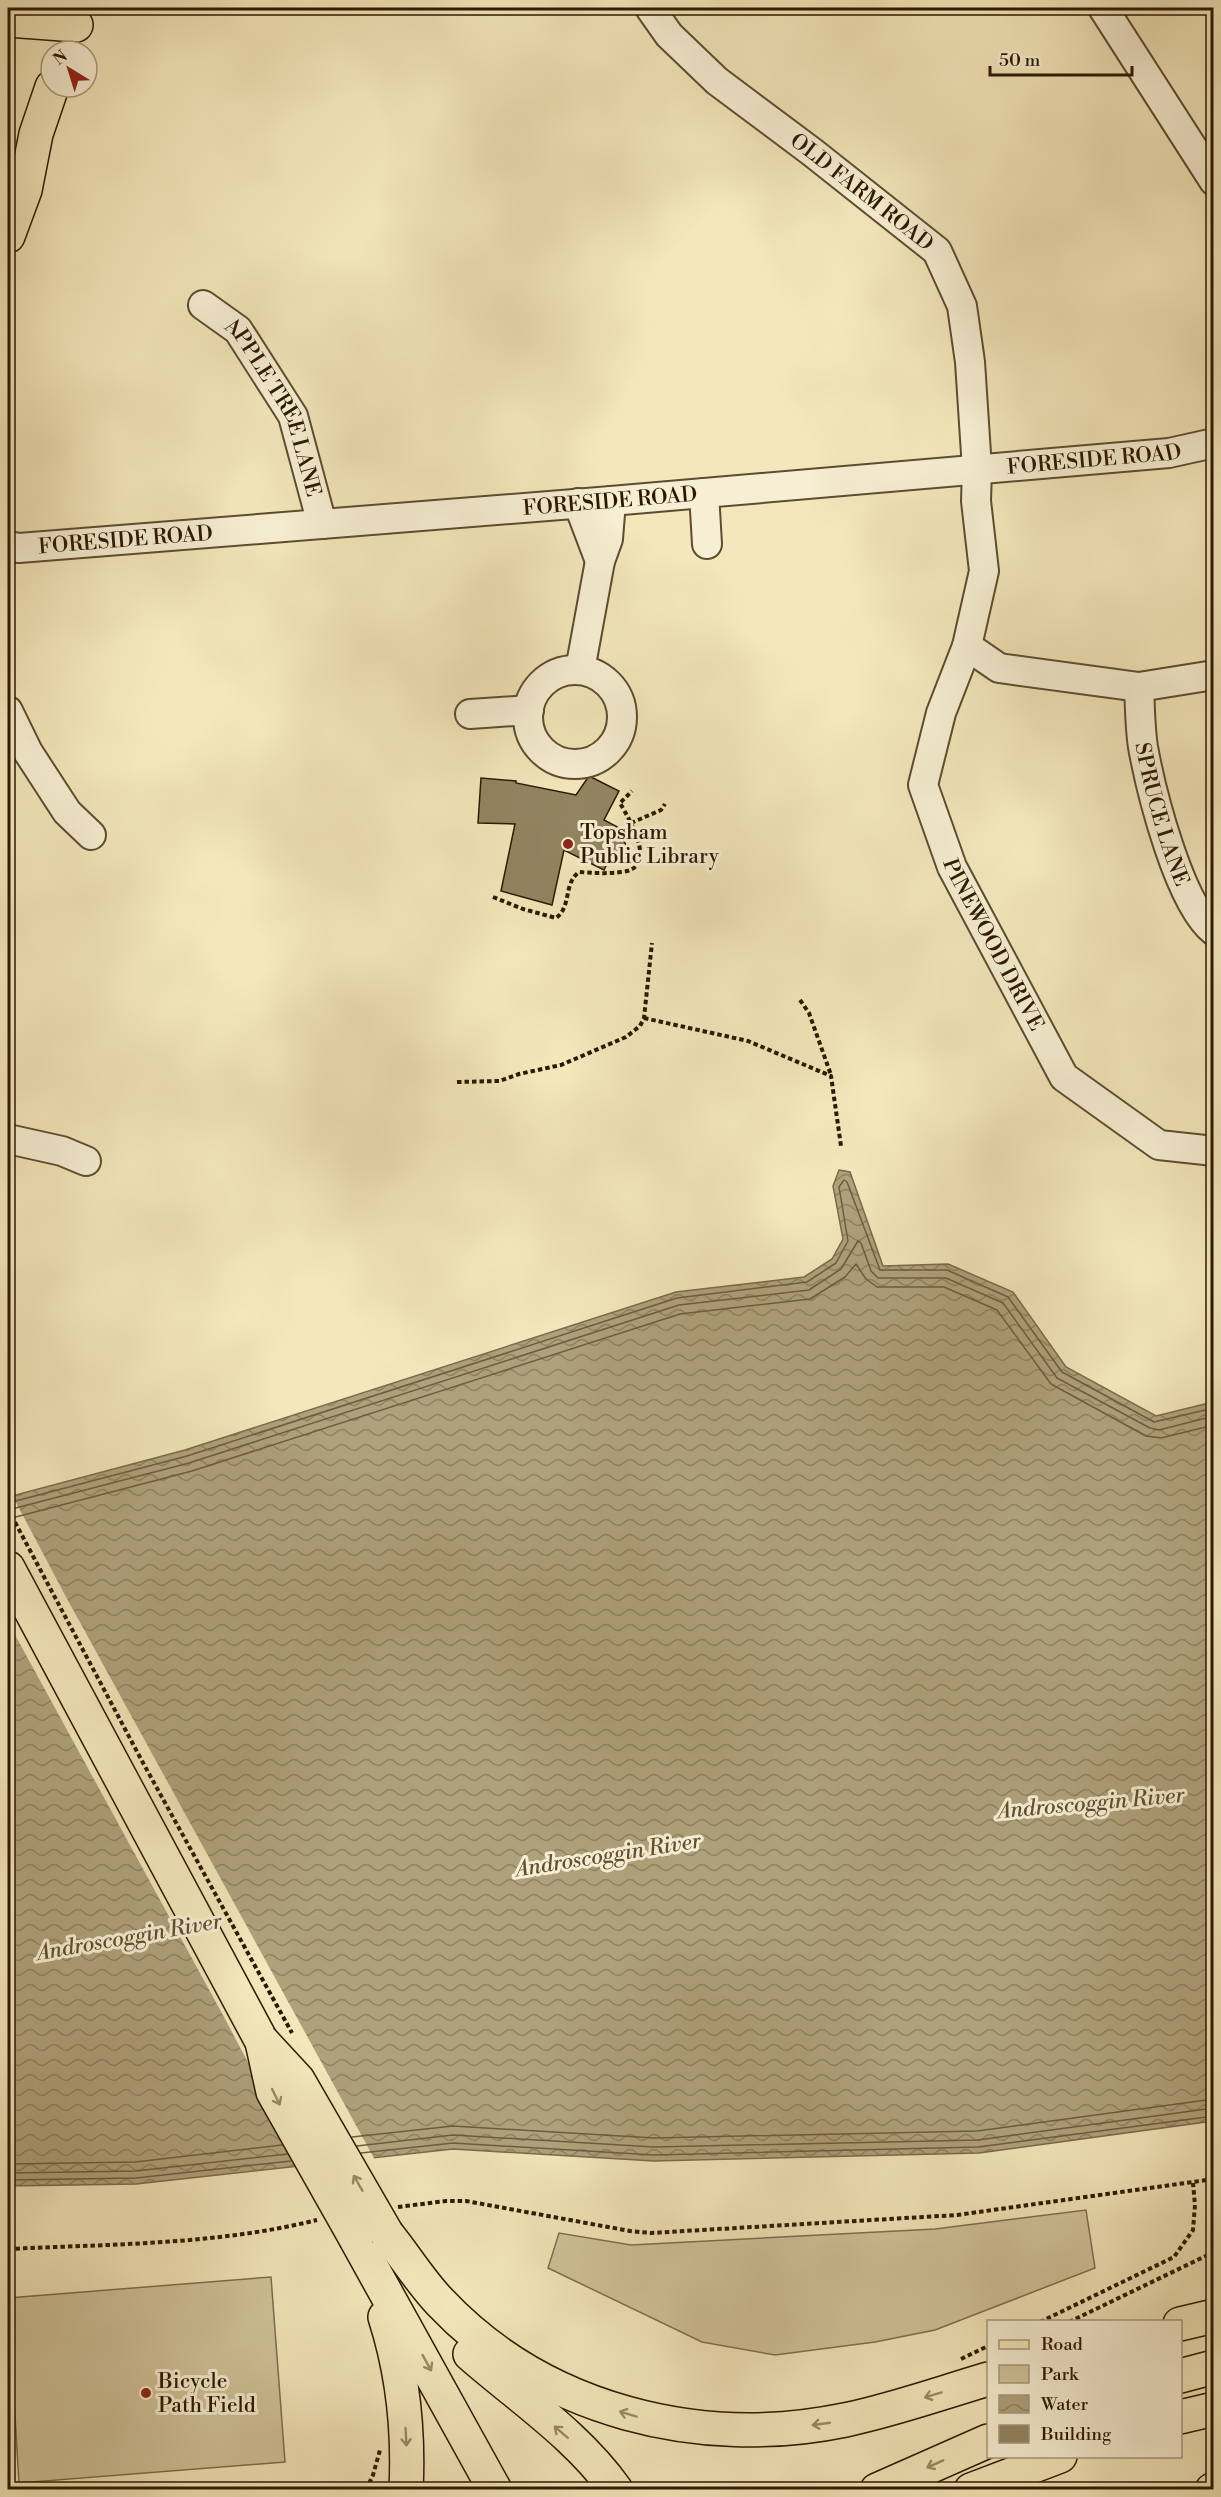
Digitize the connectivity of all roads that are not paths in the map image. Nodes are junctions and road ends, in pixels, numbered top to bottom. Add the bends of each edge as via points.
1 (650, 8) edge
2 (1103, 8) edge
3 (8, 20) edge
4 (75, 28) edge
5 (48, 99) edge
6 (1214, 181) edge
7 (8, 236) edge
8 (203, 305) dead end
9 (1214, 443) edge
10 (978, 469) junction
11 (704, 493) junction
12 (611, 501) junction
13 (578, 503) junction
14 (322, 524) junction
15 (707, 544) dead end
16 (8, 546) edge
17 (600, 561) junction
18 (967, 646) junction
19 (580, 670) junction
20 (1214, 675) edge
21 (1139, 687) junction
22 (529, 710) junction
23 (8, 711) edge
24 (470, 714) dead end
25 (91, 835) dead end
26 (1214, 931) edge
27 (8, 1139) edge
28 (1214, 1151) edge
29 (86, 1161) dead end
30 (8, 1568) edge
31 (378, 2227) junction
32 (1214, 2316) edge
33 (1182, 2324) edge
34 (1214, 2367) edge
35 (1182, 2375) edge
36 (987, 2379) edge
37 (1214, 2409) edge
38 (1182, 2417) edge
39 (987, 2441) edge
40 (1057, 2458) edge
41 (406, 2490) edge
42 (495, 2490) edge
43 (616, 2490) edge
44 (877, 2490) edge
45 (971, 2490) edge

1 - 10 street, OLD FARM ROAD via 669,35 717,81 937,251 962,306
2 - 6 street
3 - 4 main road
5 - 7 main road via 36,134 25,190
8 - 14 street, APPLE TREE LANE via 238,330 292,416
9 - 10 street, FORESIDE ROAD via 1169,453
10 - 11 street, FORESIDE ROAD
10 - 18 street, PINEWOOD DRIVE via 976,501 984,571
11 - 12 street, FORESIDE ROAD
11 - 15 street
12 - 13 street, FORESIDE ROAD
12 - 17 street via 608,539
13 - 14 street, FORESIDE ROAD
13 - 17 street
14 - 16 street, FORESIDE ROAD
17 - 19 street
18 - 21 street via 999,668
18 - 28 street, PINEWOOD DRIVE via 941,713 923,785 952,867 1064,1077 1158,1145
19 - 22 street via 552,676 541,685
19 - 22 street via 606,681 621,705 619,734 600,756 571,764 544,752 529,726
20 - 21 street
21 - 26 street, SPRUCE LANE via 1143,746 1160,819 1184,886 1203,923
22 - 24 street
23 - 25 street via 28,752 67,812
27 - 29 street via 62,1151
30 - 31 main road, bridge via 261,2040 273,2092
36 -> 31 main road via 878,2412 816,2425 739,2429 644,2419 555,2387 504,2355 440,2302
31 -> 41 main road via 383,2310 400,2371 408,2461
31 -> 42 main road
43 -> 31 main road via 572,2441 446,2331 397,2271
32 - 33 main road
34 - 35 main road
37 - 38 main road
39 -> 44 main road
40 - 45 main road

